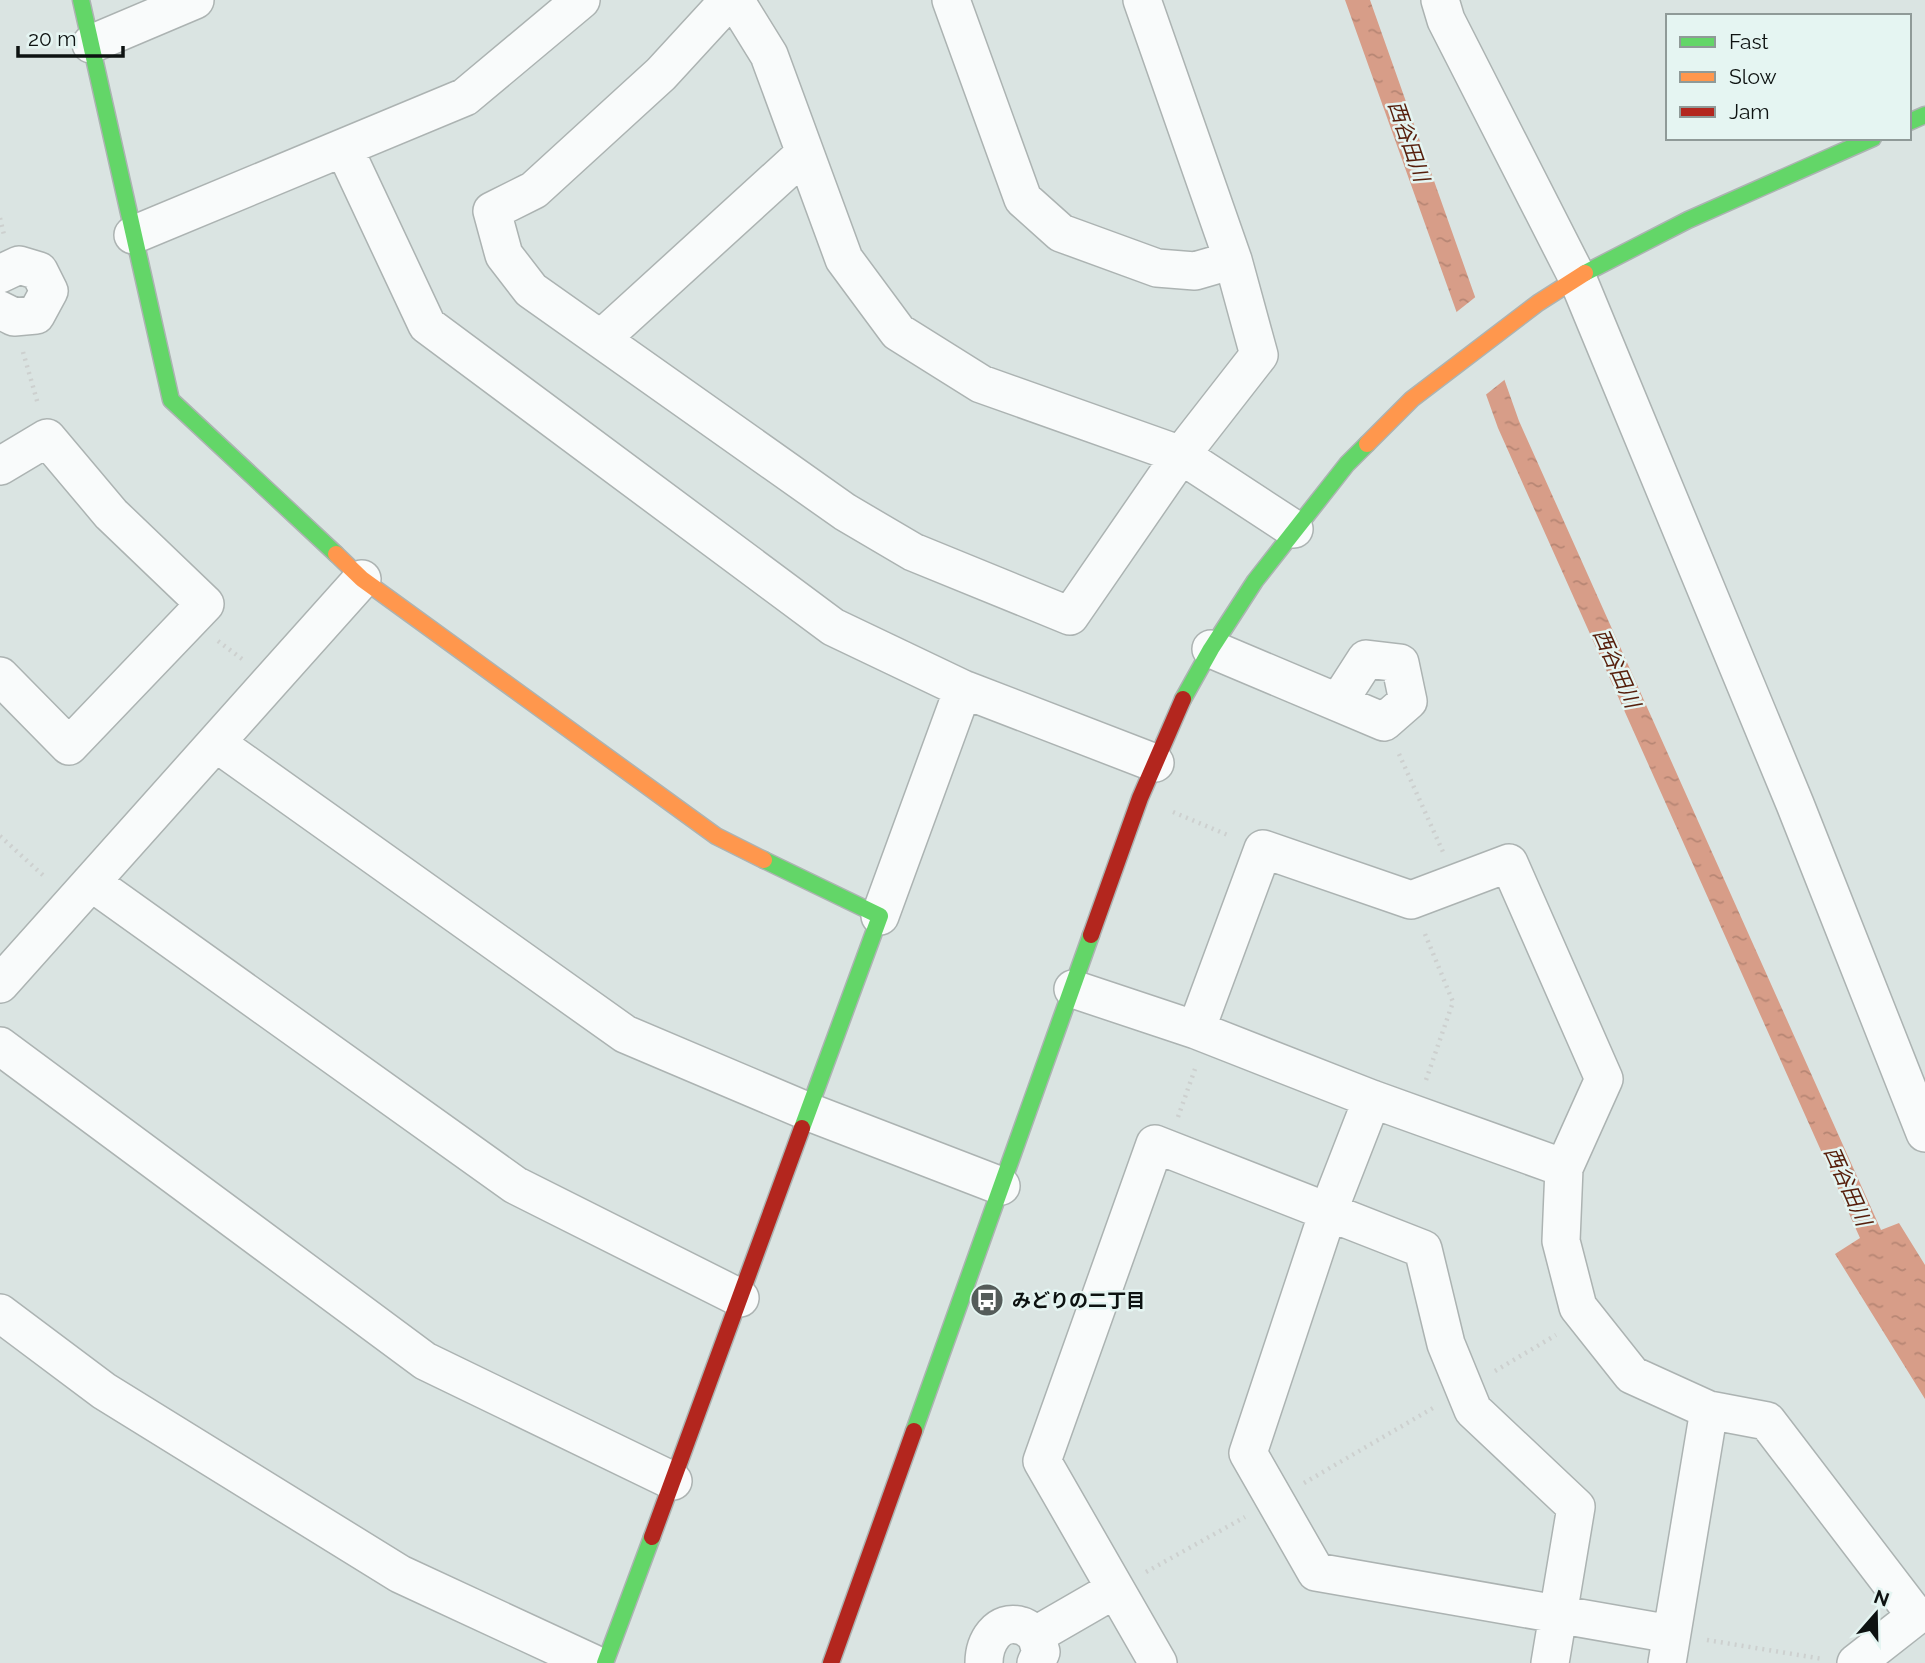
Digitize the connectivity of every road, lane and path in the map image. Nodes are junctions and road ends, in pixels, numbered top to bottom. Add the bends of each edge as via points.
1 (81, 0) edge
2 (195, 0) edge
3 (581, 0) edge
4 (729, 0) edge
5 (735, 0) edge
6 (951, 0) edge
7 (1142, 0) edge
8 (1440, 0) edge
9 (91, 44) junction
10 (1868, 140) edge
11 (344, 148) junction
12 (805, 153) junction
13 (134, 235) junction
14 (1233, 260) junction
15 (0, 274) edge
16 (1577, 277) junction
17 (7, 314) edge
18 (601, 339) junction
19 (47, 438) junction
20 (1181, 455) junction
21 (0, 466) edge
22 (1294, 529) junction
23 (362, 579) junction
24 (189, 620) junction
25 (1211, 649) junction
26 (0, 676) edge
27 (271, 681) junction
28 (964, 689) junction
29 (1339, 701) junction
30 (1384, 722) junction
31 (216, 743) junction
32 (1154, 763) junction
33 (1140, 798) junction
34 (0, 836) edge
35 (1263, 849) junction
36 (1458, 883) junction
37 (82, 892) junction
38 (1411, 900) junction
39 (880, 916) junction
40 (0, 984) edge
41 (1073, 989) junction
42 (1202, 1033) junction
43 (0, 1046) edge
44 (1372, 1099) junction
45 (809, 1112) junction
46 (1414, 1114) junction
47 (1925, 1133) edge
48 (1167, 1148) junction
49 (1564, 1168) junction
50 (1001, 1186) junction
51 (1328, 1212) junction
52 (740, 1298) junction
53 (0, 1313) edge
54 (1586, 1317) junction
55 (1464, 1390) junction
56 (1709, 1410) junction
57 (673, 1481) junction
58 (1275, 1500) junction
59 (1114, 1590) junction
60 (1558, 1615) junction
61 (1036, 1649) edge
62 (1669, 1649) edge
63 (1845, 1662) edge
64 (592, 1663) edge
65 (605, 1663) edge
66 (831, 1663) edge
67 (985, 1663) edge
68 (1158, 1663) edge
69 (1550, 1663) edge

1 - 9 street
2 - 9 street
3 - 11 street via 465,97
4 - 18 street via 661,74 534,190 492,211 504,255 531,290
5 - 12 street via 769,55
6 - 14 street via 1024,199 1042,216 1061,233 1157,268 1195,271
7 - 14 street
8 - 16 street
9 - 13 street
10 - 16 street via 1688,220
11 - 13 street
11 - 28 street via 427,325 833,627
12 - 18 street
12 - 20 street via 844,259 898,332 981,384
13 - 23 street via 171,400
14 - 20 street via 1259,355
15 - 17 street via 19,265 39,271 49,290 36,315
16 - 22 street via 1412,399 1347,464
16 - 47 street
17 - 19 path
18 - 20 street via 845,512 913,552 1070,616
19 - 21 street
19 - 24 street via 111,514 205,604
20 - 22 street
22 - 25 street
23 - 27 street
23 - 39 street via 716,836
24 - 26 street via 69,746
24 - 27 path
25 - 29 street
25 - 32 street
27 - 31 street
28 - 32 street
28 - 39 street
29 - 30 street
29 - 30 street via 1366,659 1400,663 1408,701
30 - 36 path
31 - 37 street
31 - 45 street via 625,1034
32 - 33 street
33 - 35 path
33 - 41 street
34 - 37 path
35 - 38 street
35 - 42 street
36 - 38 street
36 - 49 street via 1509,863 1604,1079
37 - 40 street
37 - 52 street via 515,1185
38 - 46 path via 1452,1002
39 - 45 street
41 - 42 street
41 - 50 street
42 - 44 street
42 - 48 path
43 - 57 street via 425,1361
44 - 46 street
44 - 51 street
45 - 50 street
45 - 52 street
46 - 49 street
48 - 51 street
48 - 59 street via 1155,1144 1042,1461
49 - 54 street via 1561,1241 1578,1307
50 - 66 street
51 - 55 street via 1423,1249 1446,1343
51 - 58 street via 1248,1453
52 - 57 street
53 - 64 street via 104,1391 400,1574
54 - 55 path
54 - 56 street via 1632,1375
55 - 58 path
55 - 60 street via 1473,1410 1576,1507
56 - 62 street
56 - 63 street via 1767,1421 1916,1616
57 - 65 street
58 - 59 path
58 - 60 street via 1316,1572
59 - 61 street
59 - 68 street
60 - 62 street
60 - 69 street
61 - 67 street via 1021,1626 1005,1625 992,1634 984,1649
62 - 63 path

